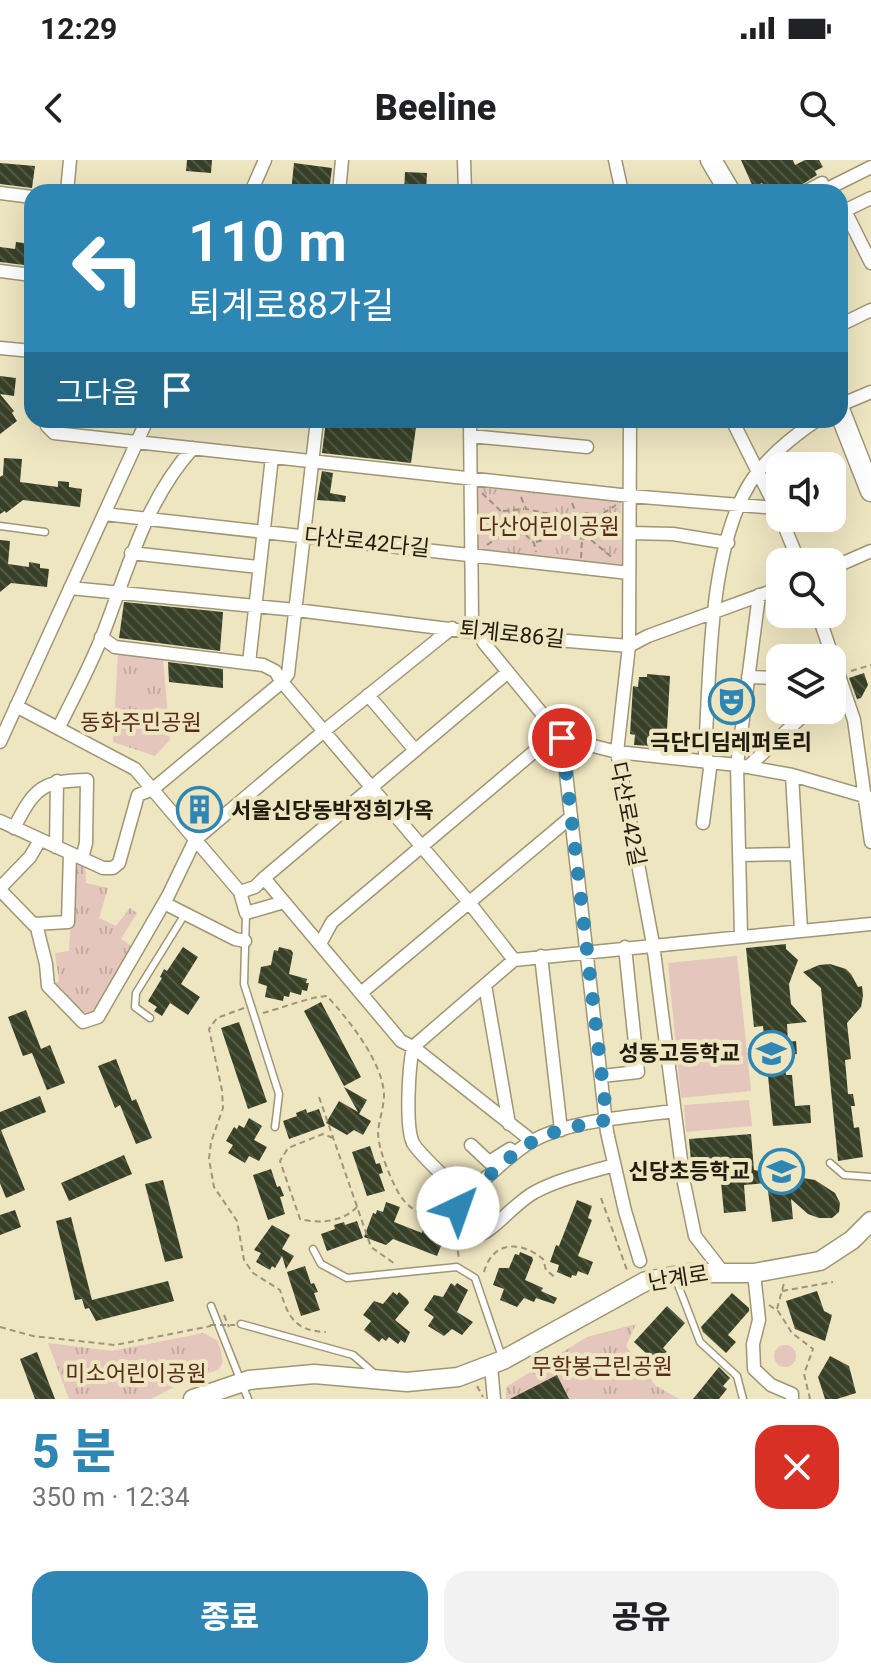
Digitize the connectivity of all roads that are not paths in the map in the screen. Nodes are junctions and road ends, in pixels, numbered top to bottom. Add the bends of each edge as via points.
1 (70, 160) edge
2 (265, 160) edge
3 (342, 160) edge
4 (464, 160) edge
5 (615, 160) edge
6 (711, 160) edge
7 (871, 167) edge
8 (68, 184) edge
9 (254, 184) edge
10 (340, 184) edge
11 (465, 184) edge
12 (620, 184) edge
13 (720, 184) edge
14 (834, 184) edge
15 (0, 193) edge
16 (24, 196) edge
17 (871, 198) edge
18 (848, 209) edge
19 (848, 223) edge
20 (871, 263) edge
21 (0, 271) edge
22 (24, 274) edge
23 (871, 310) edge
24 (848, 321) edge
25 (0, 348) edge
26 (24, 350) edge
27 (871, 392) edge
28 (848, 402) edge
29 (49, 428) edge
30 (143, 428) edge
31 (316, 428) edge
32 (470, 428) edge
33 (630, 428) edge
34 (736, 428) edge
35 (806, 428) edge
36 (847, 428) edge
37 (470, 436) junction
38 (137, 442) junction
39 (587, 447) dead end
40 (193, 448) junction
41 (272, 457) junction
42 (312, 462) junction
43 (759, 471) junction
44 (469, 478) junction
45 (870, 484) edge
46 (766, 486) edge
47 (630, 496) junction
48 (740, 506) junction
49 (766, 511) edge
50 (104, 514) junction
51 (146, 518) junction
52 (0, 526) edge
53 (265, 530) junction
54 (45, 532) dead end
55 (630, 533) junction
56 (304, 534) junction
57 (728, 543) junction
58 (871, 551) edge
59 (131, 553) junction
60 (473, 554) junction
61 (846, 562) edge
62 (259, 567) junction
63 (629, 573) junction
64 (70, 588) junction
65 (118, 593) junction
66 (766, 593) edge
67 (759, 595) junction
68 (255, 606) junction
69 (296, 610) junction
70 (714, 612) junction
71 (452, 628) junction
72 (478, 632) junction
73 (101, 637) junction
74 (629, 646) junction
75 (249, 663) junction
76 (508, 672) junction
77 (748, 677) junction
78 (766, 678) edge
79 (282, 682) junction
80 (368, 695) junction
81 (846, 703) edge
82 (16, 706) junction
83 (792, 724) edge
84 (59, 727) junction
85 (324, 731) junction
86 (562, 738) junction
87 (0, 742) edge
88 (415, 750) junction
89 (617, 752) junction
90 (708, 762) junction
91 (742, 766) junction
92 (792, 775) junction
93 (52, 783) junction
94 (371, 787) junction
95 (153, 789) junction
96 (869, 799) edge
97 (870, 814) edge
98 (571, 817) junction
99 (0, 821) edge
100 (703, 823) dead end
101 (14, 828) junction
102 (40, 840) junction
103 (195, 840) junction
104 (871, 842) edge
105 (420, 845) junction
106 (56, 847) junction
107 (796, 854) junction
108 (739, 855) junction
109 (76, 856) junction
110 (264, 878) junction
111 (0, 889) edge
112 (240, 892) junction
113 (468, 901) junction
114 (284, 902) junction
115 (164, 903) junction
116 (246, 913) junction
117 (185, 914) junction
118 (34, 924) junction
119 (871, 924) edge
120 (801, 930) junction
121 (741, 936) junction
122 (245, 941) junction
123 (320, 944) junction
124 (653, 944) junction
125 (625, 947) junction
126 (586, 952) junction
127 (541, 956) junction
128 (514, 960) junction
129 (485, 985) junction
130 (361, 993) junction
131 (150, 1018) dead end
132 (413, 1047) junction
133 (602, 1076) junction
134 (674, 1111) junction
135 (607, 1120) junction
136 (509, 1124) junction
137 (275, 1127) dead end
138 (561, 1130) junction
139 (529, 1140) junction
140 (471, 1145) dead end
141 (830, 1163) dead end
142 (614, 1165) junction
143 (871, 1177) edge
144 (462, 1194) junction
145 (871, 1221) edge
146 (313, 1249) dead end
147 (640, 1261) dead end
148 (722, 1271) junction
149 (754, 1273) junction
150 (675, 1276) junction
151 (211, 1306) dead end
152 (238, 1324) road end
153 (497, 1363) junction
154 (381, 1380) junction
155 (245, 1391) edge
156 (193, 1399) edge
157 (494, 1399) edge
158 (743, 1399) edge
159 (792, 1399) edge

1 - 8 street
2 - 9 street
3 - 10 street
4 - 11 street
5 - 12 street
6 - 13 main road
7 - 14 street
15 - 16 street
17 - 18 street
19 - 20 street
21 - 22 street
23 - 24 street
25 - 26 street
27 - 28 street
29 - 38 street via 54,433
30 - 38 street
31 - 42 street
32 - 37 street
33 - 47 street, 다산로42길
34 - 43 street
35 - 43 street
36 - 45 main road
37 - 39 street
37 - 44 street
38 - 40 street
38 - 50 street
40 - 41 street
40 - 51 street
41 - 42 street
41 - 53 street
42 - 44 street
42 - 56 street
43 - 46 street
43 - 48 street
44 - 47 street
44 - 60 street
47 - 48 street
47 - 55 street, 다산로42길
48 - 49 street
48 - 57 street
50 - 51 street, 다산로42다길
50 - 64 street
51 - 53 street, 다산로42다길
51 - 59 street
52 - 54 lane
53 - 56 street, 다산로42다길
53 - 62 street
55 - 57 street
55 - 63 street, 다산로42길
56 - 60 street, 다산로42다길
56 - 69 street
57 - 70 street
58 - 61 street
59 - 62 street
59 - 65 street
60 - 63 street, 다산로42다길
60 - 72 street via 472,619
62 - 68 street
63 - 74 street, 다산로42길
64 - 65 street, 퇴계로86길
64 - 82 street
65 - 68 street, 퇴계로86길
65 - 73 street
66 - 67 street, 퇴계로86길
67 - 70 street, 퇴계로86길
67 - 77 street
68 - 69 street, 퇴계로86길
68 - 75 street
69 - 71 street, 퇴계로86길
69 - 79 street via 288,674
70 - 74 street, 퇴계로86길
70 - 90 street
71 - 72 street, 퇴계로86길
71 - 80 street
72 - 74 street, 퇴계로86길
72 - 76 street
73 - 75 street via 115,647
73 - 84 street
74 - 89 street, 다산로42길
75 - 79 street via 275,671
76 - 86 street
76 - 88 street
77 - 78 street
77 - 91 street
79 - 85 street
79 - 95 street
80 - 85 street
80 - 88 street
81 - 96 street
82 - 84 street
82 - 87 street
83 - 91 street
84 - 95 street via 135,769
85 - 94 street
85 - 103 street
86 - 89 street
86 - 98 street
86 - 105 street via 549,739
88 - 94 street
89 - 90 street
89 - 124 street, 다산로42길
90 - 91 street
90 - 100 street
91 - 92 street
91 - 108 street
92 - 96 street
92 - 107 street
93 - 101 street via 23,811
93 - 106 street
93 - 109 street via 87,780 86,843
94 - 105 street
94 - 110 street
95 - 103 street
95 - 109 street via 138,795 119,863 103,868
96 - 97 street
97 - 104 street
98 - 113 street
98 - 126 street
99 - 101 street
101 - 102 street
102 - 106 street
102 - 111 street
103 - 112 street
103 - 115 street
105 - 113 street
105 - 123 street via 332,922
106 - 109 street
107 - 108 street
107 - 120 street
108 - 121 street
109 - 118 street via 68,922
110 - 112 street
110 - 114 street
111 - 118 street
112 - 116 street
113 - 128 street
113 - 130 street
114 - 116 street
114 - 123 street
115 - 117 street
115 - 118 street via 98,1017 83,1022 48,986
116 - 122 lane
117 - 122 street
117 - 131 lane via 136,993 135,1007
119 - 120 street
120 - 121 street
121 - 124 street
122 - 137 lane via 244,984 279,1094
123 - 130 street
124 - 125 street
124 - 134 street, 다산로42길
125 - 126 street
125 - 133 street via 638,1072
126 - 127 street
126 - 133 street
127 - 128 street
127 - 138 street
128 - 129 street
129 - 132 street
129 - 136 street
130 - 132 street via 401,1041
132 - 136 street
132 - 144 street via 408,1095 413,1142
133 - 135 street
134 - 135 street
134 - 148 street, 다산로42길 via 695,1236
135 - 138 street
135 - 142 street
136 - 139 street
138 - 139 street
139 - 140 street via 489,1162
139 - 144 street
141 - 143 lane via 844,1175
142 - 144 street via 535,1192 479,1235 458,1208
142 - 147 street
145 - 149 main road, 난계로 via 820,1261
146 - 153 lane via 321,1264 347,1278 457,1267 466,1272 475,1278
148 - 149 main road, 난계로
148 - 150 main road, 난계로
149 - 159 street via 759,1320 754,1369
150 - 153 main road, 난계로 via 626,1290
150 - 158 lane via 700,1342 737,1376
151 - 155 lane
152 - 154 lane via 353,1355
153 - 154 main road, 난계로 via 458,1377
153 - 157 street
154 - 155 main road, 난계로 via 314,1374
155 - 156 main road, 난계로

